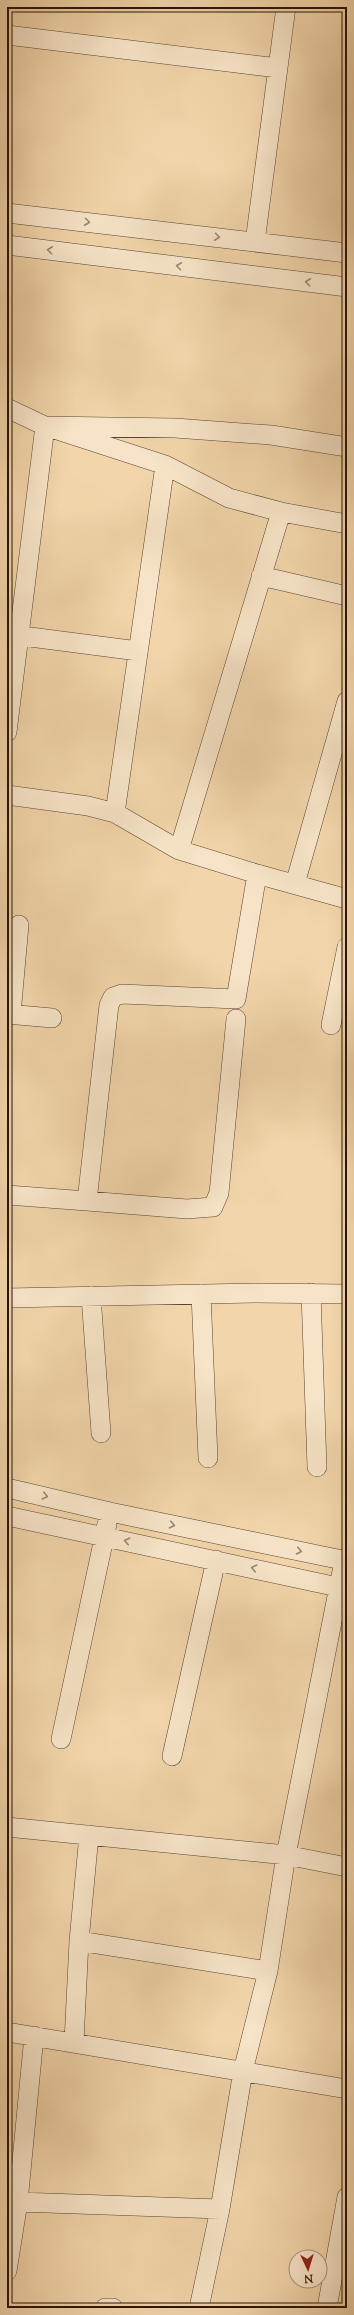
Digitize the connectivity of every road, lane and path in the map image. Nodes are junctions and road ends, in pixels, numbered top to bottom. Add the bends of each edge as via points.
1 (286, 7) edge
2 (7, 35) edge
3 (278, 68) junction
4 (7, 213) edge
5 (255, 242) junction
6 (7, 245) edge
7 (347, 253) edge
8 (347, 287) edge
9 (7, 408) edge
10 (45, 426) junction
11 (347, 446) edge
12 (165, 464) junction
13 (281, 512) junction
14 (347, 524) edge
15 (261, 576) junction
16 (347, 596) edge
17 (13, 635) edge
18 (138, 651) junction
19 (347, 701) edge
20 (7, 732) edge
21 (7, 795) edge
22 (115, 813) junction
23 (179, 850) junction
24 (257, 874) junction
25 (295, 884) junction
26 (347, 899) edge
27 (19, 925) dead end
28 (347, 947) edge
29 (9, 1014) edge
30 (52, 1018) dead end
31 (236, 1019) dead end
32 (331, 1025) dead end
33 (7, 1196) edge
34 (87, 1201) junction
35 (311, 1293) junction
36 (201, 1294) junction
37 (347, 1294) edge
38 (91, 1296) junction
39 (7, 1298) edge
40 (101, 1433) dead end
41 (208, 1458) dead end
42 (317, 1467) dead end
43 (7, 1488) edge
44 (110, 1512) junction
45 (7, 1516) edge
46 (105, 1536) junction
47 (216, 1560) junction
48 (346, 1561) edge
49 (343, 1588) edge
50 (61, 1740) dead end
51 (172, 1756) dead end
52 (7, 1826) edge
53 (89, 1835) junction
54 (286, 1855) junction
55 (347, 1867) edge
56 (79, 1941) junction
57 (268, 1971) junction
58 (7, 2032) edge
59 (34, 2036) junction
60 (74, 2042) junction
61 (244, 2071) junction
62 (347, 2089) edge
63 (347, 2197) edge
64 (18, 2202) junction
65 (220, 2209) junction
66 (9, 2237) edge
67 (7, 2272) edge
68 (105, 2308) edge
69 (114, 2308) edge
70 (199, 2308) edge
71 (327, 2308) edge

1 - 3 street
2 - 3 street
3 - 5 street
4 -> 5 street
5 - 7 street
8 -> 6 street
9 - 10 street
10 - 11 street via 176,428 271,435
10 - 12 street
10 - 17 street
12 - 13 street via 229,498
12 - 18 street
13 - 14 street
13 - 15 street
15 - 16 street
15 - 23 street
17 - 18 street
17 - 20 street
18 - 22 street
19 - 25 street
21 - 22 street via 88,806
22 - 23 street
23 - 24 street
24 - 25 street
24 - 34 street via 236,999 122,994 113,997 109,1005
25 - 26 street
27 - 29 street
28 - 32 street
29 - 30 street
31 - 34 street via 219,1193 213,1207 187,1209
33 - 34 street
35 - 36 street
35 - 37 street
35 - 42 street
36 - 38 street
36 - 41 street
38 - 39 street
38 - 40 street
43 -> 44 street
44 - 46 street
44 -> 48 street
45 - 46 street
47 -> 46 street
46 - 50 street
49 -> 47 street
47 - 51 street
48 - 49 street
49 - 54 street
52 - 53 street
53 - 54 street
53 - 56 street
54 - 55 street
54 - 57 street
56 - 57 street
56 - 60 street
57 - 61 street
58 - 59 street
59 - 60 street
59 - 64 street
60 - 61 street
61 - 62 street
61 - 65 street
63 - 71 street
64 - 65 street
64 - 66 street
65 - 70 street
66 - 67 street
68 - 69 street

